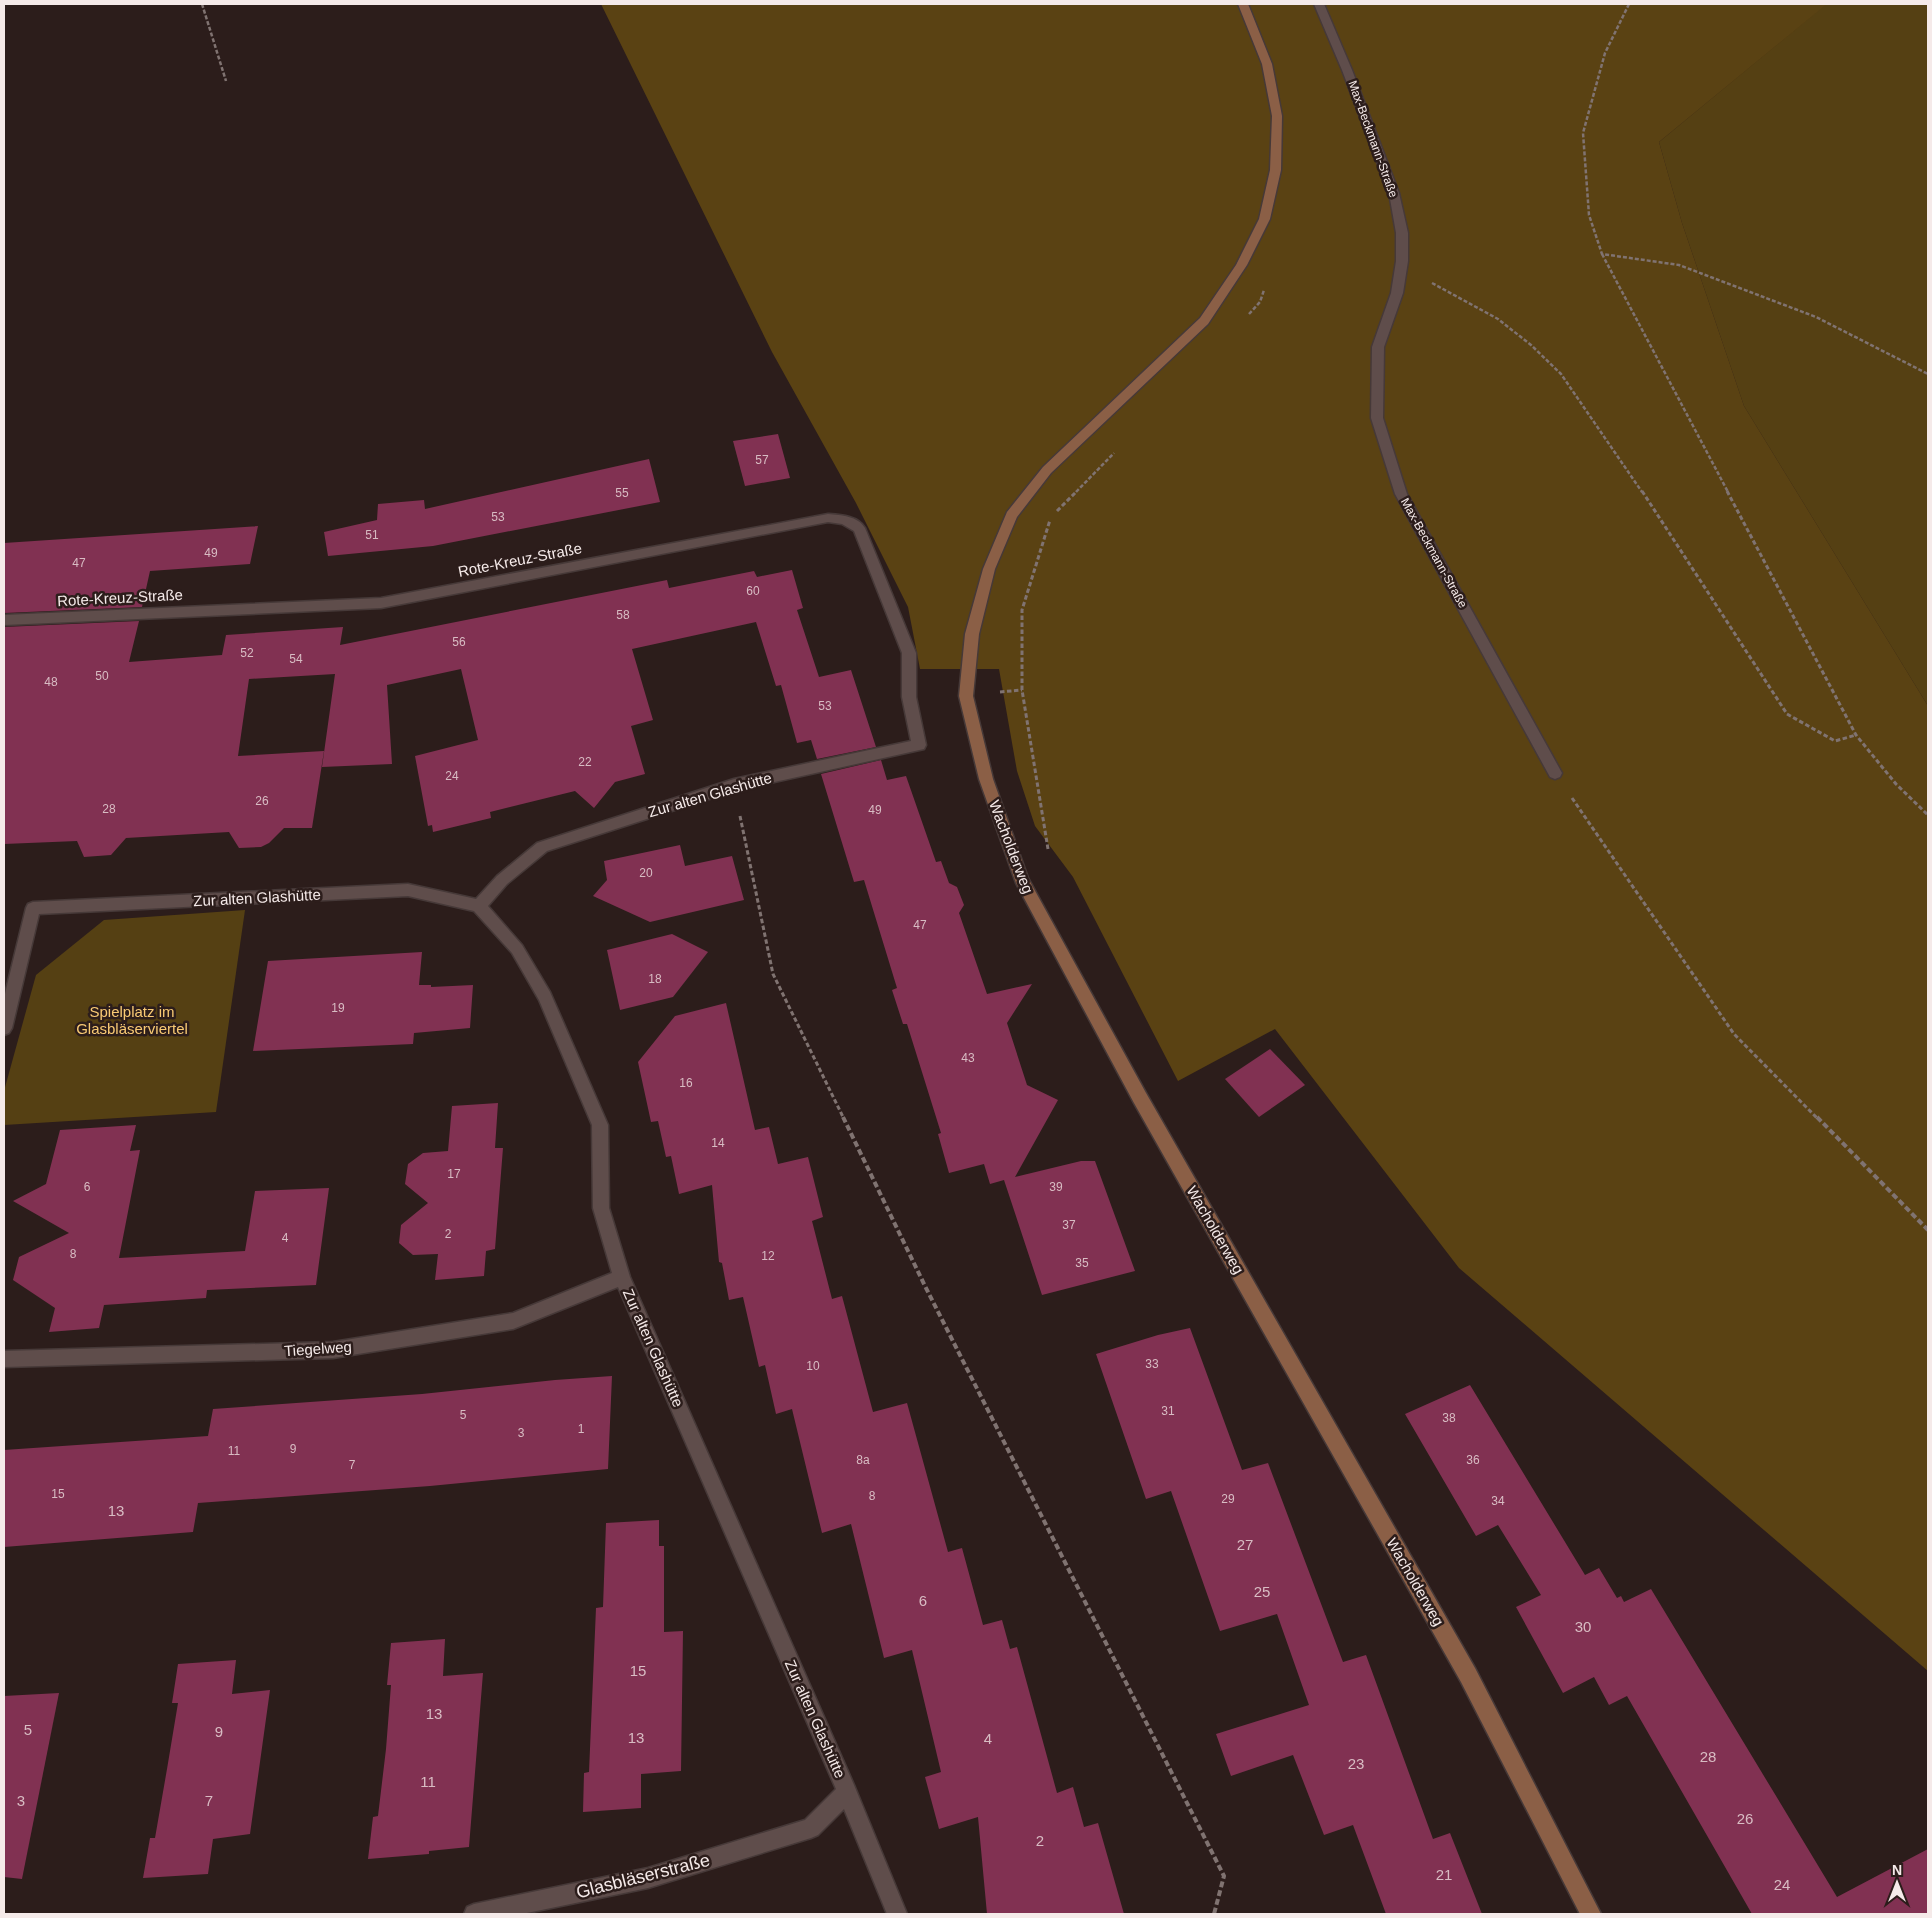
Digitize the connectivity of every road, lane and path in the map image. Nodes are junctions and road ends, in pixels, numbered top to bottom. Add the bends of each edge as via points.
1 (202, 4) edge
2 (1244, 4) edge
3 (1319, 4) edge
4 (1629, 4) edge
5 (226, 81) dead end
6 (1602, 254) junction
7 (1402, 262) junction
8 (1928, 374) edge
9 (1050, 519) dead end
10 (4, 620) edge
11 (909, 697) joint
12 (1856, 735) junction
13 (1555, 772) joint
14 (734, 785) junction
15 (1928, 815) edge
16 (1049, 856) dead end
17 (479, 906) junction
18 (4, 1028) edge
19 (1928, 1230) edge
20 (622, 1277) junction
21 (4, 1359) edge
22 (847, 1792) junction
23 (811, 1828) joint
24 (474, 1914) edge
25 (897, 1914) edge
26 (1214, 1914) edge
27 (1591, 1914) edge

1 - 5 path
2 - 27 main road, Wacholderweg via 1267,65 1278,122 1269,205 1256,236 1204,321 1047,470 1011,515 989,569 972,634 966,696 986,779 1021,879 1140,1098 1468,1675
3 - 7 street, Max-Beckmann-Straße via 1348,70 1394,193 1402,233
4 - 6 path via 1605,54 1583,133 1589,215
6 - 8 path via 1679,265 1816,317
6 - 12 path
7 - 12 path via 1498,320 1561,374 1648,500 1787,714 1835,741
7 - 13 street, Max-Beckmann-Straße via 1397,293 1378,347 1377,418 1401,494
9 - 16 path via 1022,610 1022,690
10 - 11 street, Rote-Kreuz-Straße via 381,603 828,518 845,520 859,528 909,653
11 - 14 street, Zur alten Glashütte via 918,745
12 - 15 path via 1896,784
13 - 19 path via 1734,1034
14 - 17 street, Zur alten Glashütte via 542,848 502,880
14 - 26 path via 773,974 925,1286 1224,1876
17 - 18 street, Zur alten Glashütte via 408,890 33,908
17 - 20 street, Zur alten Glashütte via 517,949 545,997 600,1125 601,1208
20 - 21 street, Tiegelweg via 513,1321 334,1350
20 - 22 street, Zur alten Glashütte
22 - 23 street, Zur alten Glashütte
22 - 25 street, Zur alten Glashütte
23 - 24 street, Glasbläserstraße via 648,1878

